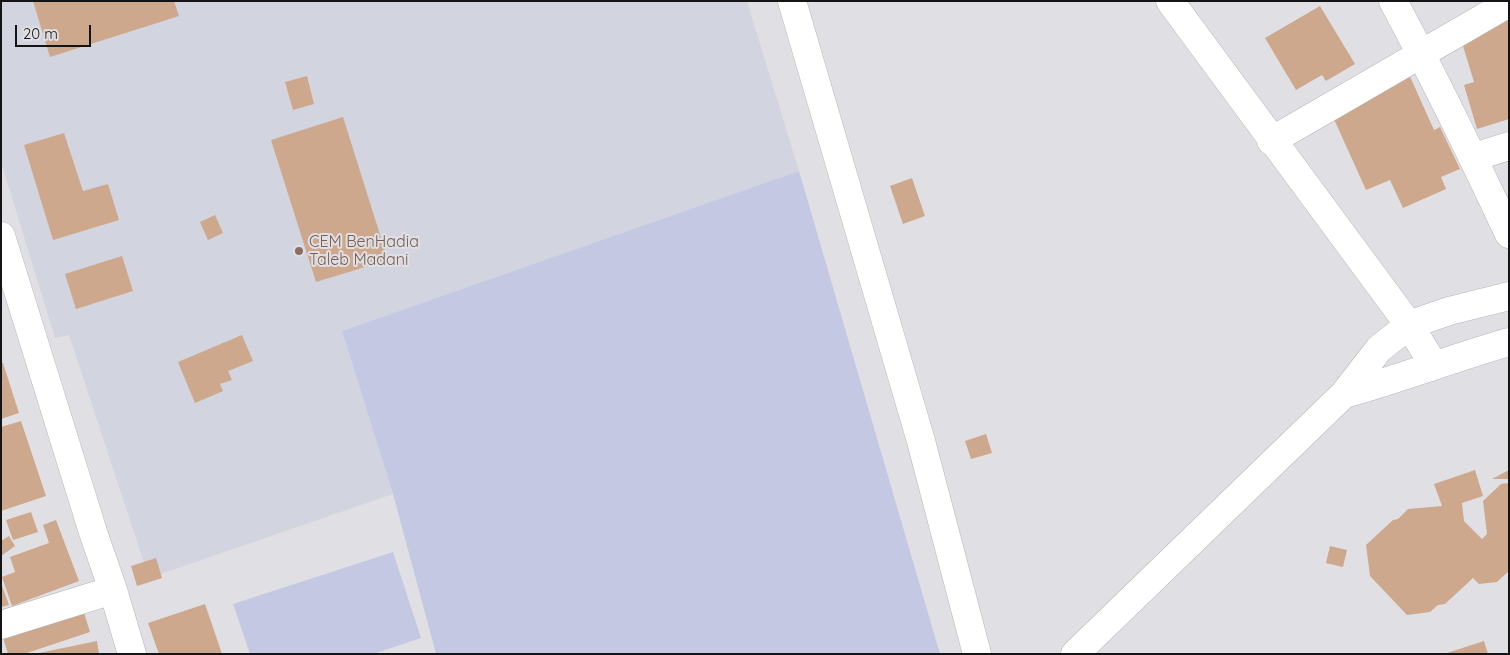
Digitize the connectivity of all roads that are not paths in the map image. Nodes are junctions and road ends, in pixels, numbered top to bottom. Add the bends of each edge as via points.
1 (792, 1) edge
2 (1170, 1) edge
3 (1393, 1) edge
4 (1509, 3) edge
5 (1421, 54) junction
6 (1271, 141) junction
7 (1509, 146) edge
8 (1474, 158) junction
9 (1509, 234) edge
10 (1, 236) edge
11 (1509, 296) edge
12 (1408, 325) junction
13 (1509, 342) edge
14 (1434, 365) junction
15 (1344, 394) junction
16 (113, 590) junction
17 (1, 625) edge
18 (132, 654) edge
19 (977, 654) edge
20 (1075, 654) edge

1 - 19 street via 921,441
2 - 6 street
3 - 5 street
4 - 5 street
5 - 6 street
5 - 8 street
6 - 12 street
7 - 8 street
8 - 9 street
10 - 16 street
11 - 12 street
12 - 14 street
12 - 15 street via 1379,349
13 - 14 street
14 - 15 street
15 - 20 street
16 - 17 street
16 - 18 street

